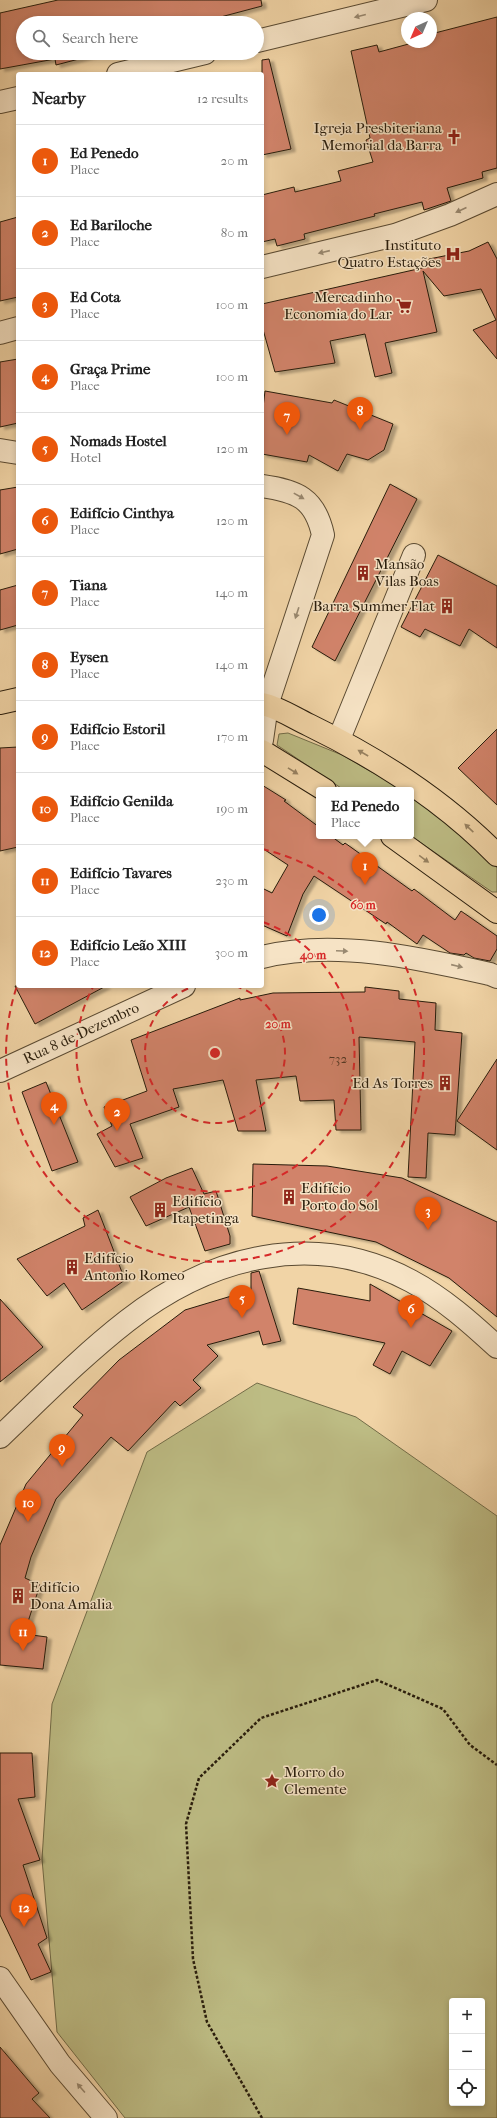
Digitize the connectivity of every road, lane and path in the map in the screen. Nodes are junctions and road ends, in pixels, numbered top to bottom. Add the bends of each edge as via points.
1 (426, 0) edge
2 (264, 39) edge
3 (176, 60) edge
4 (126, 72) edge
5 (16, 98) edge
6 (0, 102) edge
7 (497, 194) edge
8 (264, 267) edge
9 (16, 329) edge
10 (0, 333) edge
11 (0, 450) edge
12 (16, 452) edge
13 (264, 486) edge
14 (414, 555) dead end
15 (16, 699) edge
16 (0, 703) edge
17 (264, 704) edge
18 (339, 739) junction
19 (264, 752) edge
20 (320, 787) edge
21 (396, 839) edge
22 (497, 855) edge
23 (494, 908) edge
24 (264, 957) edge
25 (497, 977) edge
26 (180, 988) edge
27 (0, 1071) edge
28 (497, 1347) edge
29 (0, 1437) edge
30 (497, 1765) edge
31 (0, 1978) edge
32 (106, 2118) edge
33 (262, 2118) edge

1 -> 2 street
3 - 4 street
5 - 6 street
7 -> 8 street via 395,235
9 - 10 street
11 - 12 street
13 -> 17 street via 286,490 307,501 320,519 323,535
14 - 18 street
15 - 16 main road
17 - 18 main road
22 -> 18 main road via 450,811 415,785
19 -> 20 main road
21 -> 23 main road
24 -> 25 street via 327,950 380,954 419,958
26 - 27 street, Rua 8 de Dezembro
28 - 29 street via 448,1305 411,1281 372,1263 324,1254 275,1254 224,1267 176,1288 127,1320
30 - 33 path via 470,1745 443,1709 377,1680 261,1718 199,1778 186,1824 193,1959 207,2022
32 -> 31 street via 60,2064

